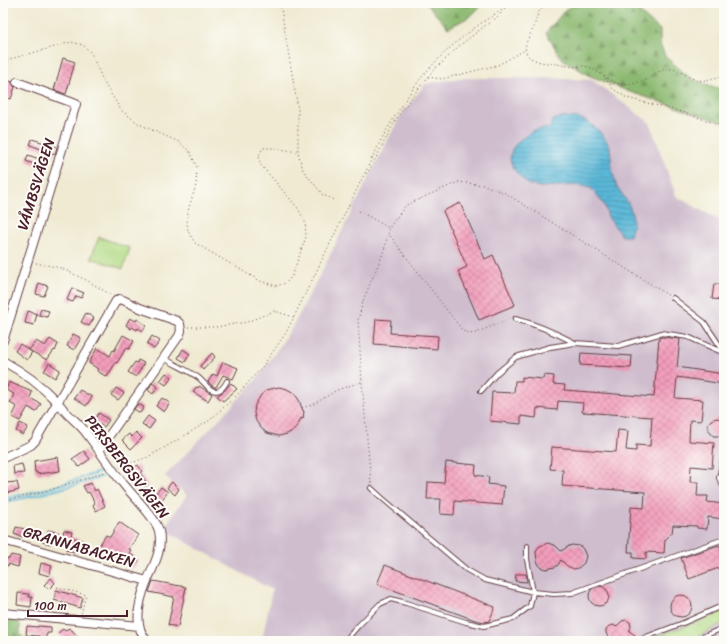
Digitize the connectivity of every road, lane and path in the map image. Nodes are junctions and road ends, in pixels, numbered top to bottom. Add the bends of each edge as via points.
1 (280, 3) edge
2 (514, 3) edge
3 (537, 3) edge
4 (557, 3) edge
5 (502, 9) junction
6 (541, 9) junction
7 (525, 50) junction
8 (3, 62) edge
9 (428, 77) junction
10 (604, 77) junction
11 (724, 77) edge
12 (17, 82) dead end
13 (724, 126) edge
14 (298, 152) junction
15 (364, 176) junction
16 (335, 200) dead end
17 (359, 211) dead end
18 (389, 228) junction
19 (388, 233) junction
20 (27, 262) junction
21 (672, 298) joint
22 (119, 299) junction
23 (294, 318) junction
24 (515, 319) joint
25 (181, 327) junction
26 (3, 341) edge
27 (575, 343) junction
28 (724, 353) edge
29 (163, 358) junction
30 (3, 361) edge
31 (227, 381) dead end
32 (362, 382) junction
33 (481, 391) dead end
34 (57, 401) junction
35 (302, 408) dead end
36 (99, 450) junction
37 (724, 455) edge
38 (3, 458) edge
39 (112, 470) junction
40 (371, 488) joint
41 (724, 488) edge
42 (3, 500) edge
43 (724, 539) edge
44 (3, 540) edge
45 (527, 546) dead end
46 (147, 581) junction
47 (57, 587) dead end
48 (533, 592) junction
49 (724, 605) edge
50 (3, 613) edge
51 (79, 620) junction
52 (139, 626) junction
53 (724, 626) edge
54 (646, 637) junction
55 (147, 641) edge
56 (345, 641) edge
57 (639, 641) edge
58 (649, 641) edge
59 (693, 641) edge

1 - 14 path via 298,109
2 - 5 path
3 - 6 path
4 - 6 path
5 - 9 path via 495,19 459,46
5 - 15 path via 456,42 423,76 397,112
6 - 7 path
7 - 9 path via 498,65 442,79
7 - 10 path via 535,61 588,67
8 - 14 path via 71,42 83,45 91,53 104,83 121,110 140,124 179,142 190,152 197,167 196,185 186,223 195,243 260,281 276,286 286,283 292,276 306,236 305,221 297,207 260,164 259,155 263,148
9 - 15 path via 396,119
10 - 11 path via 621,84 629,84 648,79 657,72 676,69 696,80
10 - 13 path via 613,89 628,98
12 - 20 street, VÅMBSVÄGEN via 76,104
14 - 16 path via 303,170 323,195
15 - 23 path
17 - 18 path
18 - 19 path
18 - 21 path via 406,205 458,182 484,185 505,193
19 - 24 path via 463,331 473,334 509,319
19 - 32 path via 384,251 364,298 358,320
20 - 22 path via 61,268
20 - 26 street, VÅMBSVÄGEN
21 - 28 lane via 704,322
22 - 25 street via 176,321
22 - 34 street
23 - 25 path via 274,310 247,322 216,327
23 - 39 path via 263,366 210,420 148,457
24 - 27 lane via 556,332
25 - 29 street via 179,336
27 - 28 lane via 618,346 662,333 688,337
27 - 33 lane via 516,357
29 - 31 lane via 199,378 206,386 216,391
29 - 36 street
30 - 34 street, PERSBERGSVÄGEN via 16,368
32 - 35 path via 337,390
32 - 40 path
34 - 36 street, PERSBERGSVÄGEN
34 - 38 street via 35,441
36 - 39 street, PERSBERGSVÄGEN
37 - 41 lane via 719,478
39 - 42 path via 30,496
39 - 46 street, PERSBERGSVÄGEN via 159,530 161,544
40 - 48 lane via 467,570 485,580
43 - 48 lane via 572,593
44 - 46 street, GRANNABACKEN
45 - 48 lane
46 - 52 street, PERSBERGSVÄGEN via 139,608
47 - 51 path via 86,595
48 - 56 lane via 530,606 513,619 484,626 406,602 391,600 380,604
49 - 54 lane
50 - 51 street
51 - 52 street
52 - 55 street, PERSBERGSVÄGEN
53 - 59 lane
54 - 57 lane
54 - 58 lane

